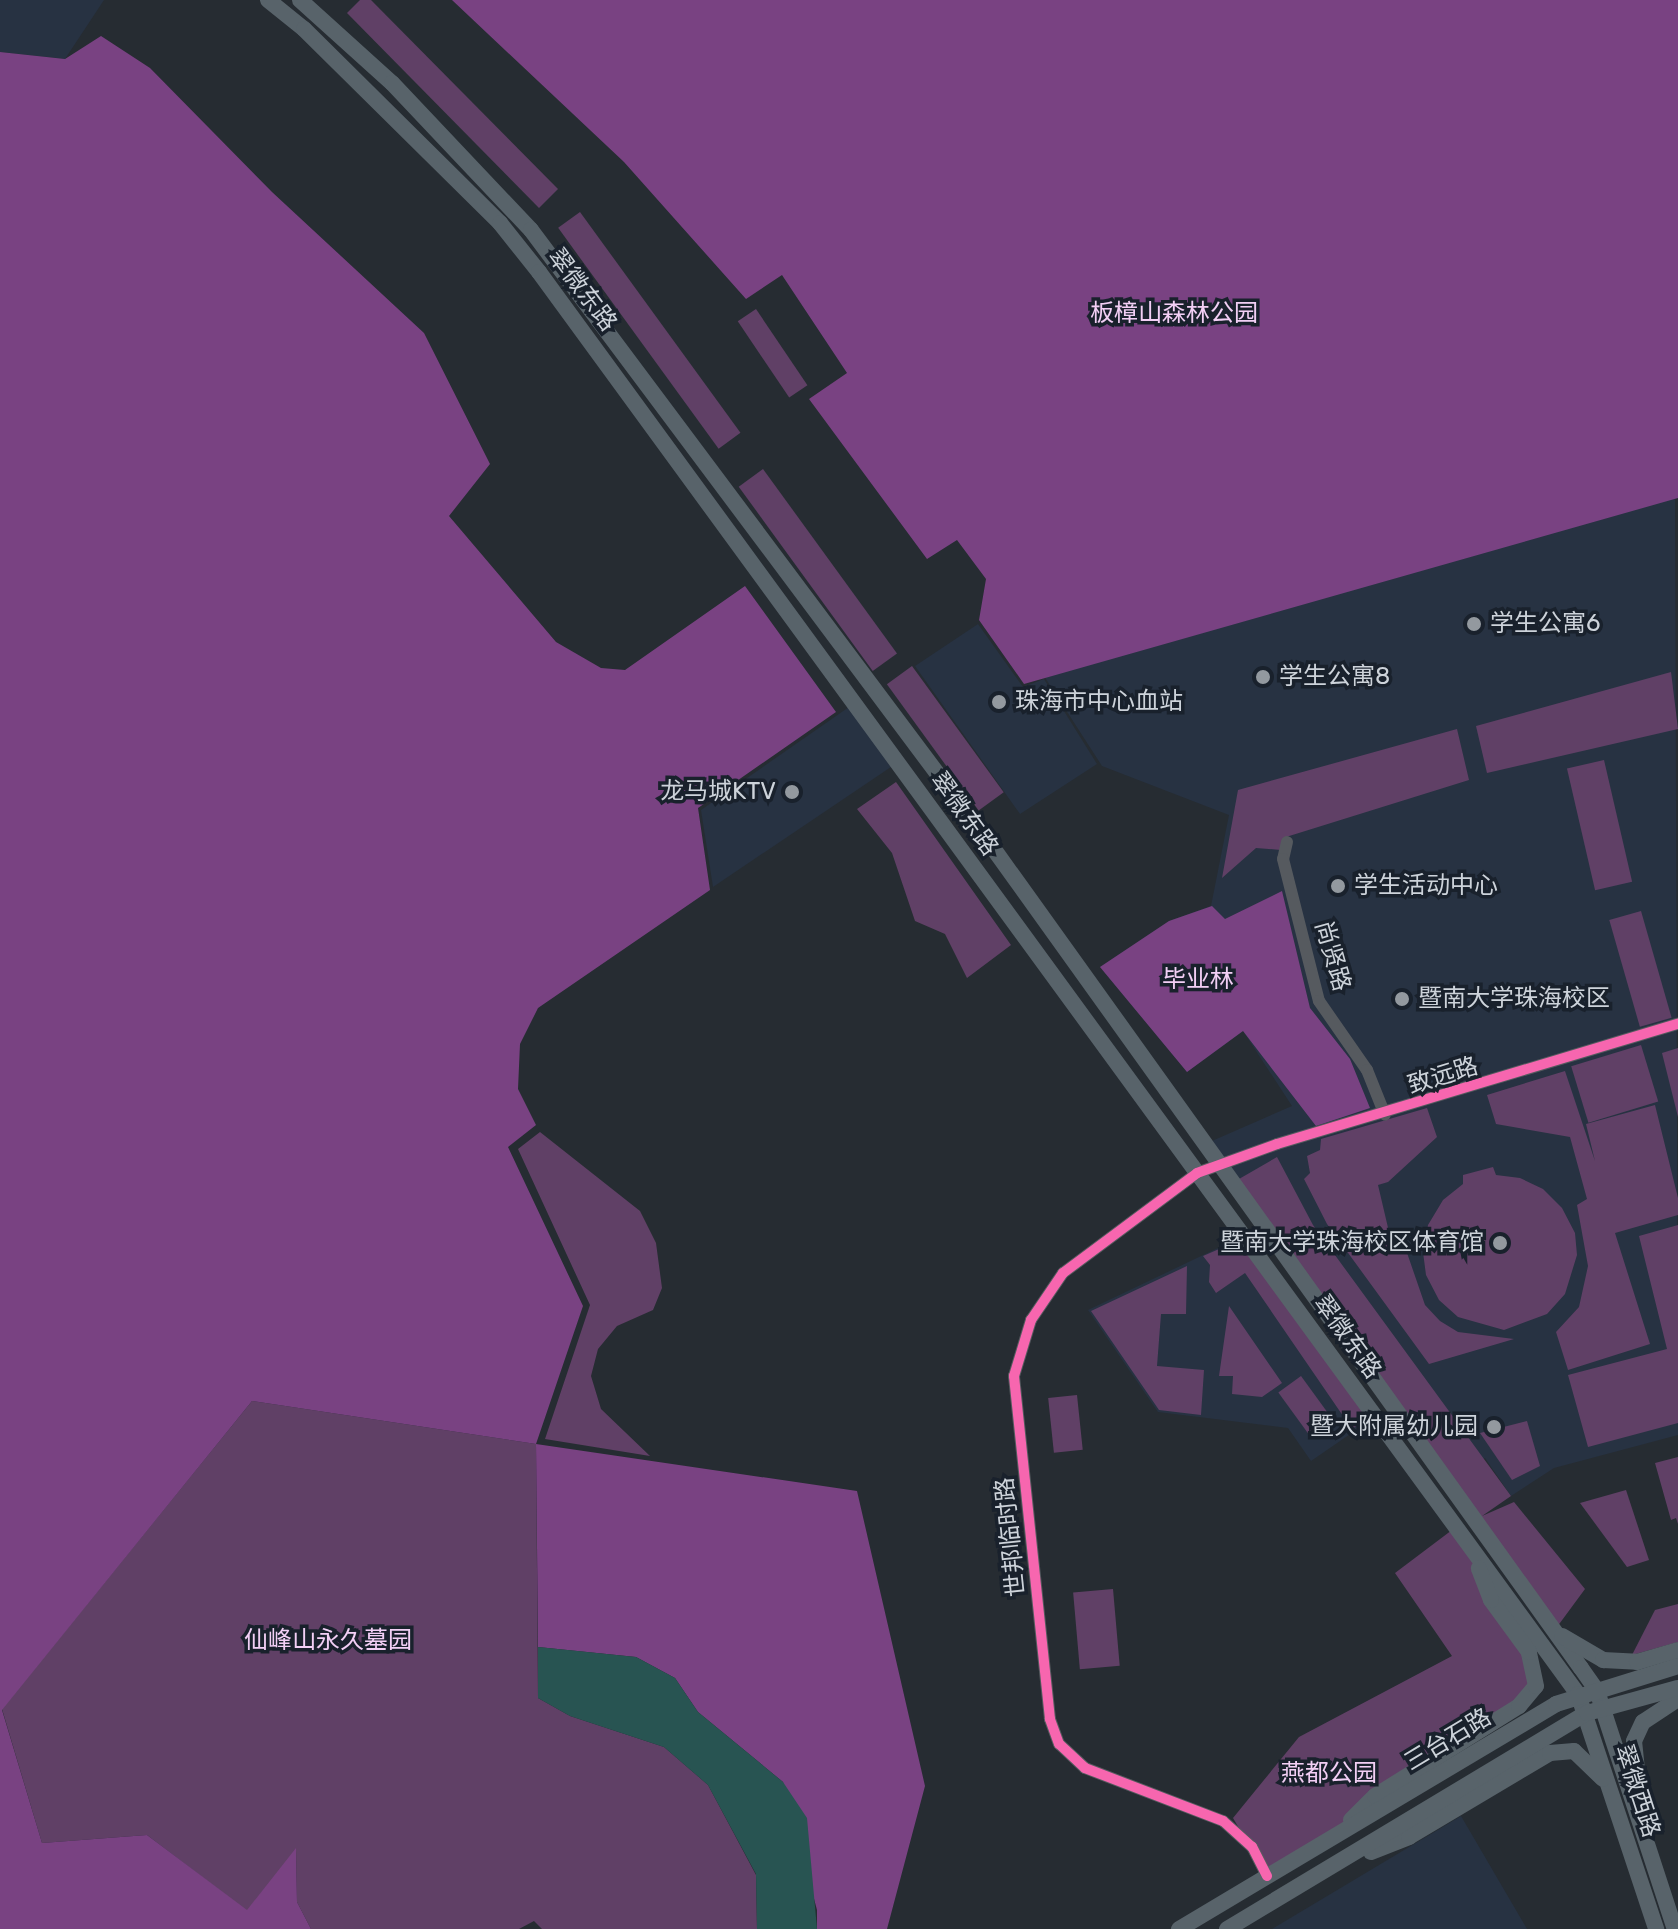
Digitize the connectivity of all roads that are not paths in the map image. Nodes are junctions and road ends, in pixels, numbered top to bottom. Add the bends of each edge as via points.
1 (268, 0) edge
2 (300, 0) edge
3 (1287, 842) dead end
4 (1678, 1024) edge
5 (1385, 1115) junction
6 (1219, 1164) junction
7 (1197, 1173) junction
8 (1471, 1547) junction
9 (1549, 1624) junction
10 (1678, 1650) edge
11 (1678, 1666) edge
12 (1678, 1688) edge
13 (1597, 1691) junction
14 (1578, 1694) junction
15 (1678, 1699) edge
16 (1594, 1711) junction
17 (1611, 1790) junction
18 (1330, 1840) junction
19 (1648, 1847) junction
20 (1322, 1872) junction
21 (1267, 1876) junction
22 (1179, 1929) edge
23 (1227, 1929) edge
24 (1656, 1929) edge
25 (1675, 1929) edge

1 - 7 main road, 翠微东路 via 304,29 500,223 539,272
2 - 6 main road, 翠微东路 via 392,83 531,230 978,828
3 - 5 street, 尚贤路 via 1283,859 1319,1001 1367,1070
4 - 5 street, 致远路
5 - 6 street, 致远路
6 - 7 street, 世邦临时路
6 - 9 main road, 翠微东路
7 - 8 main road, 翠微东路
7 - 21 street, 世邦临时路 via 1063,1273 1031,1320 1014,1376 1050,1719 1059,1744 1085,1768 1223,1821 1252,1847
8 - 14 main road, 翠微东路
8 - 18 main road via 1491,1600 1529,1652 1536,1686 1519,1706 1375,1796
9 - 10 main road via 1573,1645 1603,1660 1637,1662
9 - 13 main road, 翠微东路
11 - 13 main road
12 - 16 main road, 三台石路
13 - 14 main road
13 - 16 main road
14 - 16 main road, 翠微东路
14 - 18 main road, 三台石路
15 - 19 main road via 1643,1722 1634,1741
16 - 17 main road, 翠微西路
16 - 19 main road, 翠微西路
16 - 20 main road, 三台石路
17 - 20 main road via 1592,1764 1574,1751 1550,1753 1409,1837
17 - 24 main road, 翠微西路
18 - 21 main road, 三台石路
19 - 25 main road, 翠微西路
20 - 23 main road, 三台石路
21 - 22 main road, 三台石路

